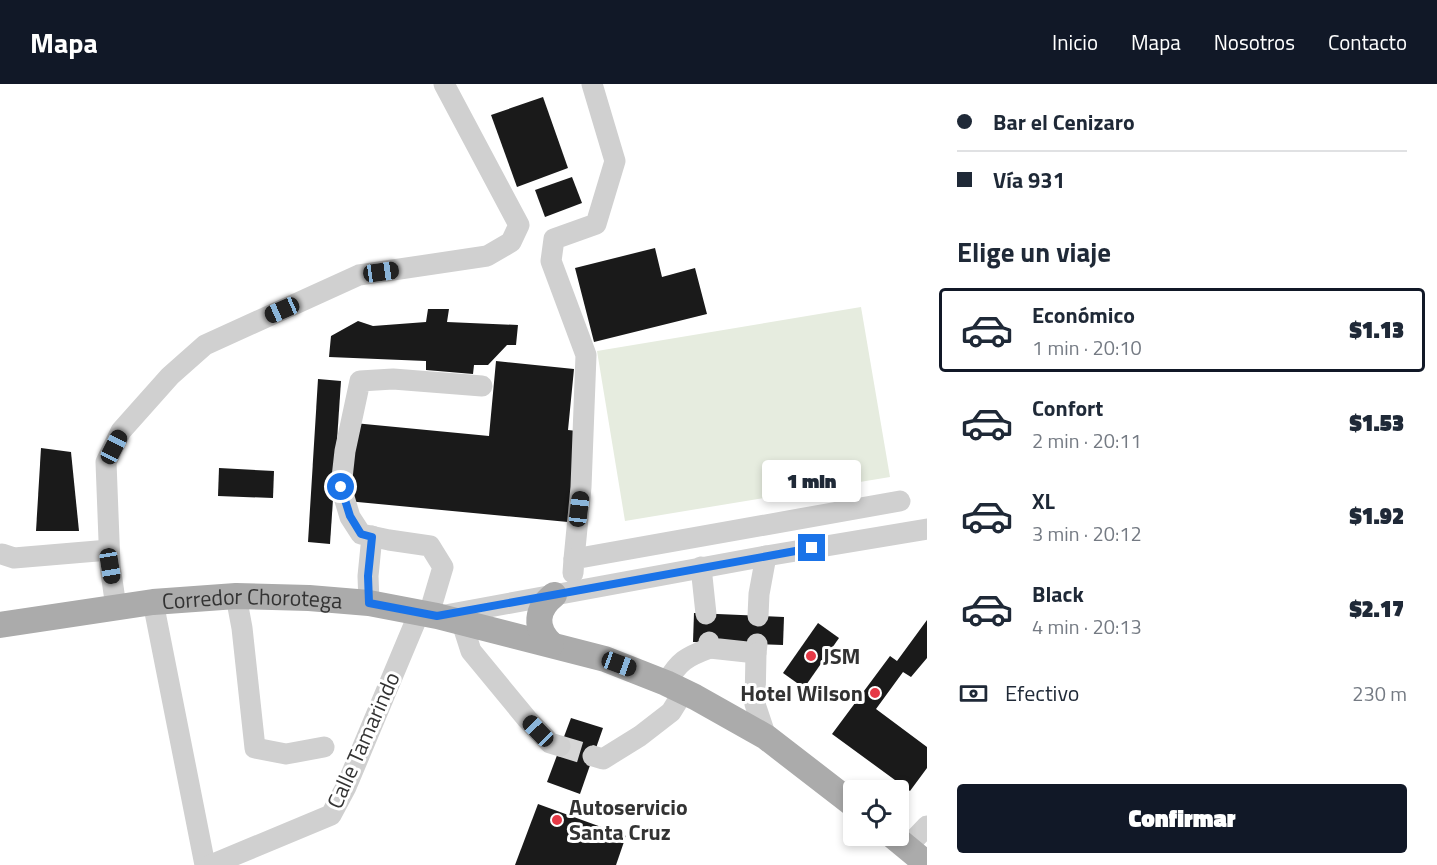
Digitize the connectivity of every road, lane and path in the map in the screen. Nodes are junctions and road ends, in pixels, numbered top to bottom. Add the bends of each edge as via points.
1 (444, 84) edge
2 (592, 84) edge
3 (482, 386) dead end
4 (900, 501) dead end
5 (927, 529) edge
6 (372, 537) junction
7 (110, 550) junction
8 (2, 554) dead end
9 (765, 556) junction
10 (574, 559) junction
11 (701, 567) junction
12 (563, 593) junction
13 (236, 596) junction
14 (153, 602) junction
15 (369, 603) junction
16 (116, 607) junction
17 (428, 614) junction
18 (706, 614) dead end
19 (758, 616) dead end
20 (462, 623) junction
21 (0, 625) edge
22 (551, 644) junction
23 (675, 687) junction
24 (766, 737) junction
25 (560, 746) tunnel mouth
26 (324, 747) dead end
27 (593, 756) tunnel mouth
28 (843, 796) edge
29 (927, 826) edge
30 (909, 836) edge
31 (906, 846) edge
32 (927, 864) edge
33 (205, 865) edge
34 (211, 865) edge

1 - 7 street via 519,225 511,242 487,256 359,275 205,345 170,376 121,431 106,462
2 - 10 street via 615,160 596,224 554,238 551,261 586,355 582,487
3 - 6 street via 393,379 360,381 341,487 355,525 361,534
4 - 10 street
5 - 9 street
6 - 15 street
6 - 17 street, Calle Tamarindo via 430,546 443,567
7 - 8 street via 14,558
7 - 16 street
9 - 11 street
9 - 19 street
10 - 12 street
11 - 12 street
11 - 18 street
12 - 17 street
12 - 22 main road via 547,601 538,619
13 - 14 main road, Corredor Chorotega
13 - 15 main road, Corredor Chorotega
13 - 26 street via 255,748 286,754
14 - 16 main road, Corredor Chorotega
14 - 33 street
15 - 17 main road, Corredor Chorotega
16 - 21 main road, Corredor Chorotega
17 - 20 main road, Corredor Chorotega
17 - 34 street, Calle Tamarindo via 331,815
20 - 22 main road, Corredor Chorotega
20 - 25 street via 471,651 527,719 550,743
22 - 23 main road, Corredor Chorotega via 605,659
23 - 24 main road, Corredor Chorotega
23 - 24 street via 675,668 685,657 709,645 756,649 755,704
23 - 27 street via 671,712 603,759
24 - 28 main road, Corredor Chorotega
29 - 30 street
31 - 32 main road

